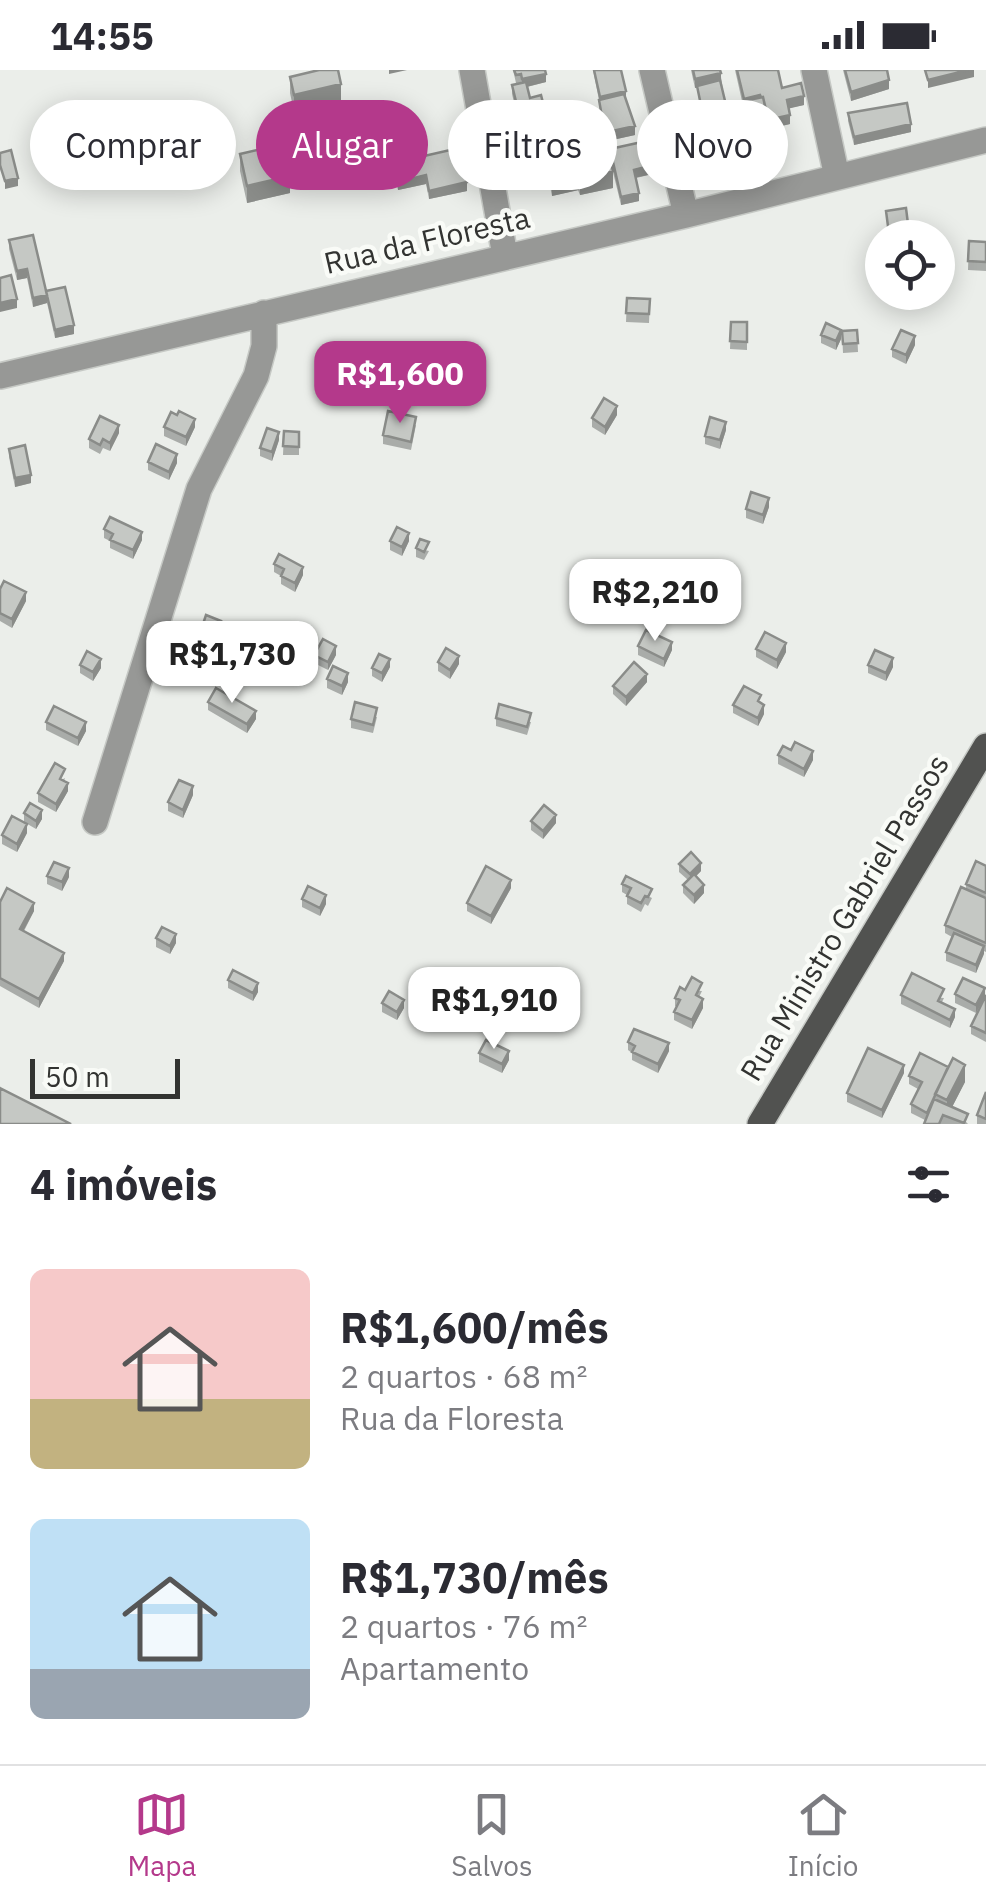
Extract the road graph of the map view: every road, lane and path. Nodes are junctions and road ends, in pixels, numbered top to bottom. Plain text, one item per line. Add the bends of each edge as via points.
1 (472, 70) edge
2 (652, 70) edge
3 (814, 70) edge
4 (986, 140) edge
5 (836, 177) junction
6 (686, 215) junction
7 (504, 256) junction
8 (264, 313) junction
9 (0, 376) edge
10 (986, 746) edge
11 (977, 778) edge
12 (95, 822) dead end
13 (760, 1124) edge

1 - 7 street
2 - 6 street
3 - 5 street
4 - 5 street, Rua da Floresta
5 - 6 street, Rua da Floresta
6 - 7 street, Rua da Floresta
7 - 8 street, Rua da Floresta
8 - 9 street, Rua da Floresta
8 - 12 street via 256,376 199,489
10 - 11 main road, Rua Ministro Gabriel Passos
11 - 13 main road, Rua Ministro Gabriel Passos

